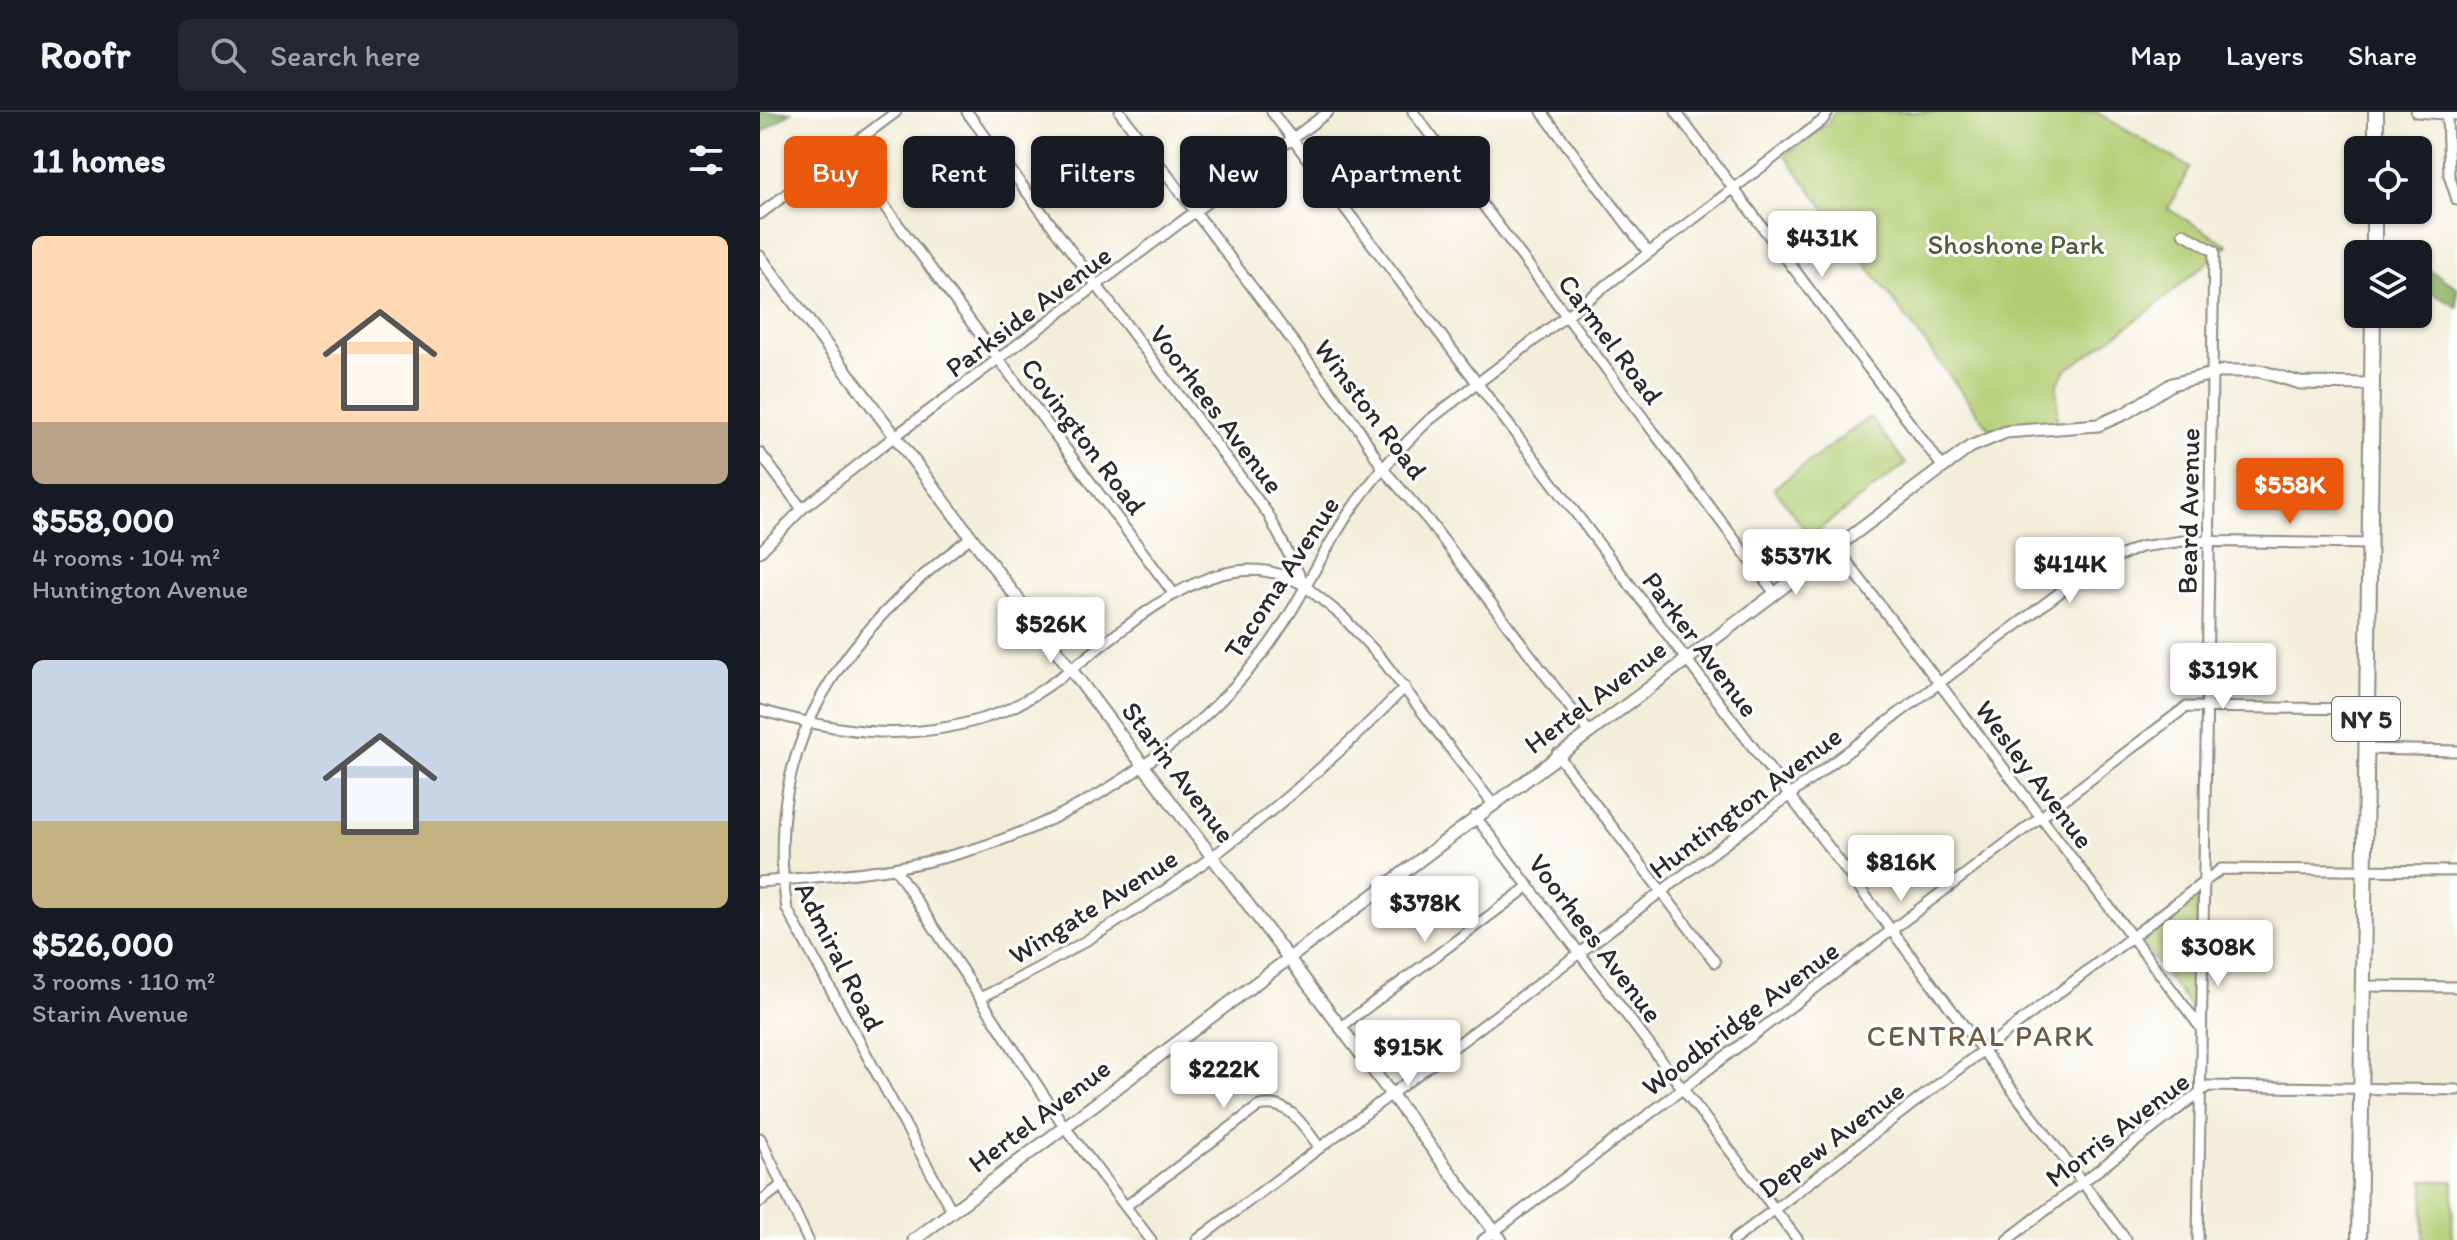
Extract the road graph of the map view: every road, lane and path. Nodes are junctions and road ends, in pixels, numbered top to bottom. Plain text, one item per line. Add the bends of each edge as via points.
1 (896, 112) edge
2 (967, 112) edge
3 (1120, 112) edge
4 (1272, 112) edge
5 (1328, 112) edge
6 (1413, 112) edge
7 (1542, 112) edge
8 (1676, 112) edge
9 (1828, 112) edge
10 (2376, 112) edge
11 (2416, 112) edge
12 (2452, 115) edge
13 (865, 136) edge
14 (2376, 136) edge
15 (1292, 139) junction
16 (1733, 188) junction
17 (784, 196) edge
18 (2457, 200) edge
19 (886, 208) edge
20 (1196, 212) junction
21 (760, 214) edge
22 (2183, 233) dead end
23 (1648, 252) junction
24 (760, 257) edge
25 (1097, 286) junction
26 (1566, 315) junction
27 (2373, 328) edge
28 (999, 360) junction
29 (2212, 373) junction
30 (1476, 382) junction
31 (2373, 384) junction
32 (895, 436) junction
33 (760, 453) edge
34 (1942, 466) junction
35 (1383, 469) junction
36 (802, 509) junction
37 (971, 537) junction
38 (2210, 541) junction
39 (2370, 544) junction
40 (1835, 546) junction
41 (760, 552) edge
42 (1305, 586) junction
43 (1774, 592) junction
44 (1174, 594) junction
45 (1684, 659) junction
46 (1072, 670) junction
47 (1938, 683) junction
48 (1405, 687) junction
49 (809, 695) dead end
50 (2207, 707) junction
51 (2367, 709) junction
52 (760, 710) edge
53 (800, 710) dead end
54 (794, 719) junction
55 (789, 730) dead end
56 (1588, 731) junction
57 (2365, 749) junction
58 (2457, 751) edge
59 (1557, 754) junction
60 (1144, 766) junction
61 (1790, 797) junction
62 (1492, 803) junction
63 (1475, 816) junction
64 (2040, 817) junction
65 (770, 844) dead end
66 (1212, 857) junction
67 (895, 868) junction
68 (2364, 870) junction
69 (2457, 871) edge
70 (777, 881) junction
71 (2203, 881) junction
72 (760, 882) edge
73 (1529, 886) junction
74 (1661, 892) junction
75 (1892, 931) junction
76 (2131, 937) junction
77 (1579, 952) junction
78 (1288, 957) junction
79 (1715, 962) dead end
80 (2361, 986) junction
81 (2457, 987) edge
82 (980, 998) junction
83 (1341, 1027) junction
84 (2201, 1028) junction
85 (1983, 1051) junction
86 (2361, 1088) junction
87 (1683, 1089) junction
88 (2457, 1090) edge
89 (2199, 1093) junction
90 (1391, 1094) junction
91 (1064, 1126) junction
92 (760, 1138) edge
93 (1320, 1148) junction
94 (2082, 1183) junction
95 (782, 1185) junction
96 (760, 1202) edge
97 (1126, 1206) junction
98 (1775, 1209) junction
99 (952, 1211) junction
100 (1498, 1236) edge
101 (808, 1240) edge
102 (914, 1240) edge
103 (1151, 1240) edge
104 (1197, 1240) edge
105 (1483, 1240) edge
106 (1734, 1240) edge
107 (1798, 1240) edge
108 (2007, 1240) edge
109 (2126, 1240) edge
110 (2198, 1240) edge
111 (2359, 1240) edge

1 - 13 street
2 - 25 street, Voorhees Avenue
3 - 20 street, Winston Road
4 - 15 street, Parker Avenue
5 - 15 street, Parkside Avenue
6 - 26 street, Carmel Road
7 - 23 street
8 - 16 street
9 - 16 street, Tacoma Avenue
10 - 14 main road
11 - 12 street
12 - 18 street via 2449,175
15 - 20 street, Parkside Avenue
15 - 30 street, Parker Avenue
16 - 23 street, Tacoma Avenue
16 - 34 street
17 - 21 street
19 - 28 street, Covington Road
20 - 25 street, Parkside Avenue
20 - 35 street, Winston Road via 1359,429
22 - 29 street, Beard Avenue via 2214,251
23 - 26 street, Tacoma Avenue
24 - 32 street, Starin Avenue
25 - 28 street, Parkside Avenue
25 - 42 street, Voorhees Avenue via 1268,514
26 - 30 street, Tacoma Avenue
26 - 43 street, Carmel Road
27 - 31 main road, NY 5
28 - 32 street, Parkside Avenue
28 - 44 street, Covington Road
29 - 31 street, Hertel Avenue via 2244,370 2300,383
29 - 34 street, Hertel Avenue via 2172,384 2098,425 2006,432
29 - 38 street, Beard Avenue
30 - 35 street, Tacoma Avenue via 1428,421
30 - 45 street, Parker Avenue
31 - 39 main road, NY 5
32 - 36 street, Parkside Avenue
32 - 37 street, Starin Avenue
33 - 36 street
34 - 40 street, Hertel Avenue
35 - 42 street, Tacoma Avenue via 1348,514
35 - 56 street, Winston Road via 1428,520
36 - 41 street, Parkside Avenue
37 - 46 street, Starin Avenue
37 - 49 street via 883,605
38 - 39 street, Huntington Avenue
38 - 47 street, Huntington Avenue via 2140,547 2097,566
38 - 50 street, Beard Avenue
39 - 51 main road, NY 5
40 - 43 street, Hertel Avenue
40 - 47 street, Wesley Avenue
42 - 44 street via 1285,574 1241,570 1203,578
42 - 48 street, Voorhees Avenue via 1358,633
42 - 60 street, Tacoma Avenue via 1263,653 1198,723
43 - 45 street, Hertel Avenue
44 - 46 street
45 - 56 street, Hertel Avenue
45 - 61 street, Parker Avenue
46 - 54 street via 1003,711 943,728 860,733
46 - 60 street, Starin Avenue
47 - 61 street, Huntington Avenue
47 - 64 street, Wesley Avenue
48 - 62 street, Voorhees Avenue
48 - 66 street, Wingate Avenue via 1310,779
50 - 51 street, Woodbridge Avenue
50 - 64 street, Woodbridge Avenue via 2186,707
50 - 71 street, Beard Avenue
51 - 57 main road, NY 5
52 - 54 street
53 - 54 street
54 - 55 street
56 - 59 street, Hertel Avenue
57 - 58 street
57 - 68 main road, NY 5
59 - 62 street, Hertel Avenue
59 - 74 street
60 - 66 street, Starin Avenue
60 - 67 street, Tacoma Avenue via 1046,821 951,855
61 - 74 street, Huntington Avenue
61 - 75 street, Parker Avenue
62 - 63 street, Hertel Avenue
63 - 73 street, Voorhees Avenue
63 - 78 street, Hertel Avenue
64 - 75 street, Woodbridge Avenue
64 - 76 street, Wesley Avenue
65 - 70 street, Admiral Road
66 - 78 street, Starin Avenue
66 - 82 street, Wingate Avenue via 1104,932
67 - 70 street, Tacoma Avenue
67 - 82 street
68 - 69 street, Depew Avenue
68 - 71 street, Depew Avenue via 2226,867
68 - 80 main road, NY 5
70 - 72 street, Tacoma Avenue
70 - 99 street, Admiral Road via 802,938
71 - 76 street, Depew Avenue
71 - 84 street, Beard Avenue
73 - 77 street, Voorhees Avenue
73 - 83 street
74 - 77 street, Huntington Avenue
74 - 79 street
75 - 85 street, Parker Avenue
75 - 87 street, Woodbridge Avenue
76 - 84 street, Wesley Avenue
76 - 85 street, Depew Avenue
77 - 87 street, Voorhees Avenue
77 - 90 street, Huntington Avenue
78 - 83 street, Starin Avenue
78 - 91 street, Hertel Avenue
80 - 81 street
80 - 86 main road, NY 5
82 - 91 street
83 - 90 street, Starin Avenue
84 - 89 street, Beard Avenue
85 - 94 street, Parker Avenue
85 - 98 street, Depew Avenue
86 - 88 street, Morris Avenue
86 - 89 street, Morris Avenue via 2208,1086
86 - 111 main road, NY 5
87 - 98 street, Voorhees Avenue
87 - 100 street, Woodbridge Avenue
89 - 94 street, Morris Avenue
89 - 110 street, Beard Avenue
90 - 93 street, Huntington Avenue
90 - 100 street, Starin Avenue
91 - 97 street
91 - 99 street, Hertel Avenue
92 - 95 street
93 - 97 street via 1289,1110 1276,1104 1259,1106
93 - 104 street, Huntington Avenue
94 - 108 street, Morris Avenue
94 - 109 street, Parker Avenue
95 - 96 street
95 - 101 street
97 - 103 street
98 - 106 street, Depew Avenue
98 - 107 street, Voorhees Avenue
99 - 102 street, Hertel Avenue
100 - 105 street, Woodbridge Avenue

